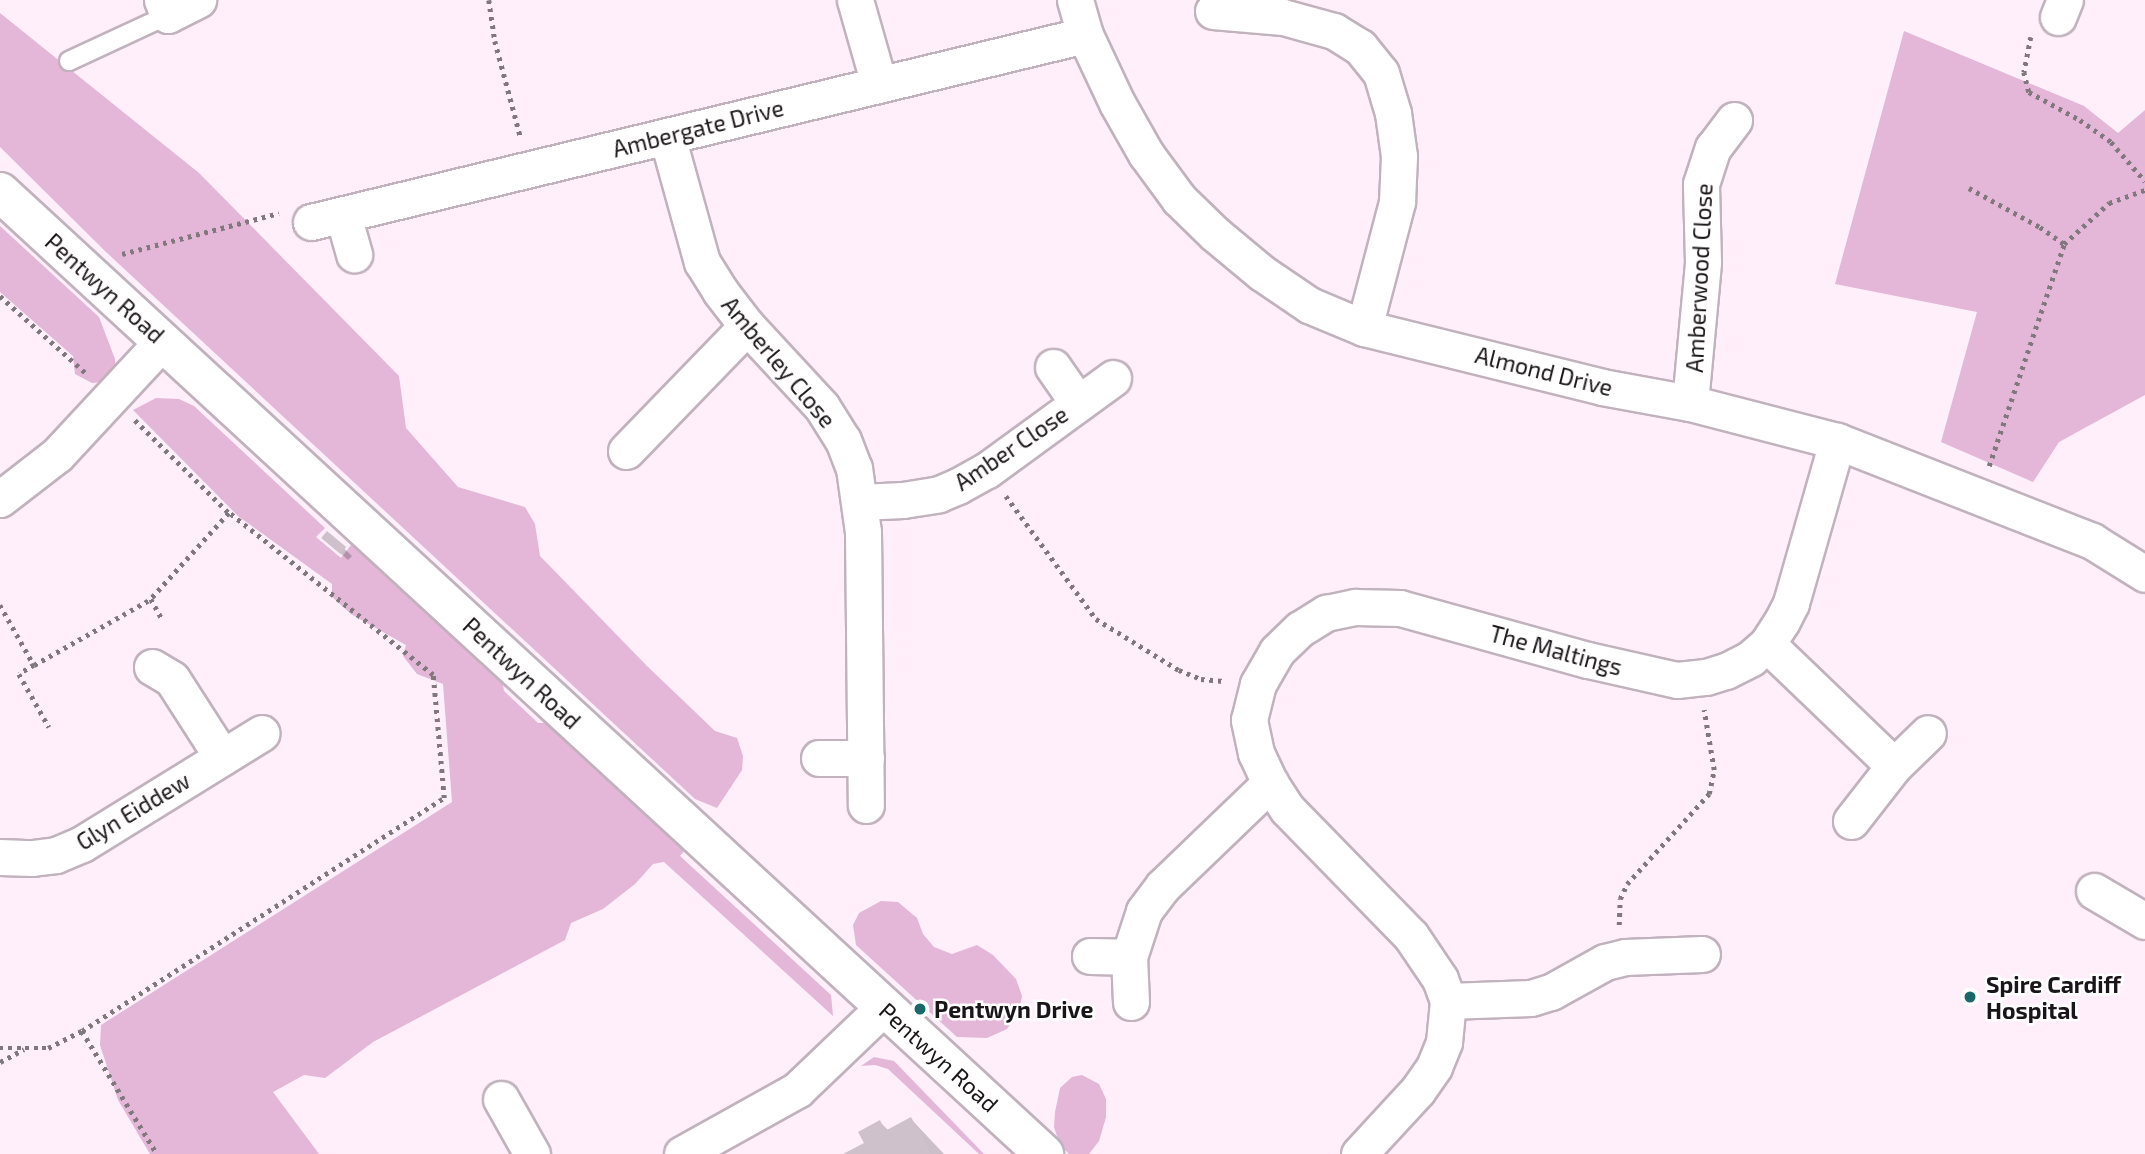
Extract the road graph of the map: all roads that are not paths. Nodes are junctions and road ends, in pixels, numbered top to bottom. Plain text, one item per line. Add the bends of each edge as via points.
1 (855, 0) edge
2 (1076, 0) edge
3 (176, 5) edge
4 (1213, 11) dead end
5 (1085, 35) junction
6 (69, 61) dead end
7 (879, 85) junction
8 (1734, 120) dead end
9 (667, 136) junction
10 (0, 192) edge
11 (354, 254) dead end
12 (747, 326) junction
13 (1364, 328) junction
14 (163, 341) junction
15 (1053, 367) dead end
16 (1113, 378) dead end
17 (1079, 403) junction
18 (1690, 403) junction
19 (1837, 441) junction
20 (626, 451) dead end
21 (0, 499) edge
22 (860, 502) junction
23 (2145, 575) edge
24 (1767, 644) junction
25 (152, 667) dead end
26 (262, 733) dead end
27 (1928, 733) dead end
28 (222, 757) junction
29 (819, 758) dead end
30 (866, 758) junction
31 (1894, 766) junction
32 (1270, 783) junction
33 (866, 805) dead end
34 (1851, 821) dead end
35 (0, 856) edge
36 (2094, 891) dead end
37 (2142, 912) edge
38 (1702, 954) dead end
39 (1090, 956) dead end
40 (1129, 957) junction
41 (1448, 1001) junction
42 (1131, 1002) dead end
43 (884, 1007) junction
44 (501, 1099) dead end
45 (532, 1154) edge
46 (681, 1154) edge
47 (1044, 1154) edge
48 (1359, 1154) edge

1 - 7 street
2 - 5 street, Almond Drive
3 - 6 lane
4 - 13 street via 1283,17 1334,31 1360,47 1381,73 1399,156 1397,202
5 - 7 street, Ambergate Drive
5 - 13 street, Almond Drive via 1117,103 1179,199 1262,273 1309,305
7 - 9 street, Ambergate Drive
8 - 18 street, Amberwood Close via 1713,148 1702,184 1703,261
9 - 11 street, Ambergate Drive via 327,218
9 - 12 street, Amberley Close via 702,262
10 - 14 street, Pentwyn Road
12 - 20 street
12 - 22 street, Amberley Close via 822,407 843,440
13 - 18 street, Almond Drive via 1602,387
14 - 21 street via 57,455
14 - 43 street, Pentwyn Road
15 - 17 street
16 - 17 street, Amber Close
17 - 22 street, Amber Close via 987,470 939,494
18 - 19 street, Almond Drive
19 - 23 street, Almond Drive via 2092,541
19 - 24 street, The Maltings via 1791,603
22 - 30 street, Amberley Close
24 - 31 street
24 - 32 street, The Maltings via 1726,671 1677,680 1400,608 1355,607 1326,613 1277,651 1258,684 1249,720 1256,753
25 - 28 street via 172,679
26 - 28 street, Glyn Eiddew
27 - 31 street
28 - 35 street, Glyn Eiddew via 82,844 56,855
29 - 30 street
30 - 33 street, Amberley Close
31 - 34 street
32 - 40 street via 1163,886 1144,911
32 - 41 street, The Maltings via 1287,809 1411,936 1440,979
36 - 37 street
38 - 41 street via 1605,962 1531,998
39 - 40 street
40 - 42 street
41 - 48 street via 1444,1042 1434,1067 1419,1090
43 - 46 street via 797,1090
43 - 47 street, Pentwyn Road
44 - 45 street

